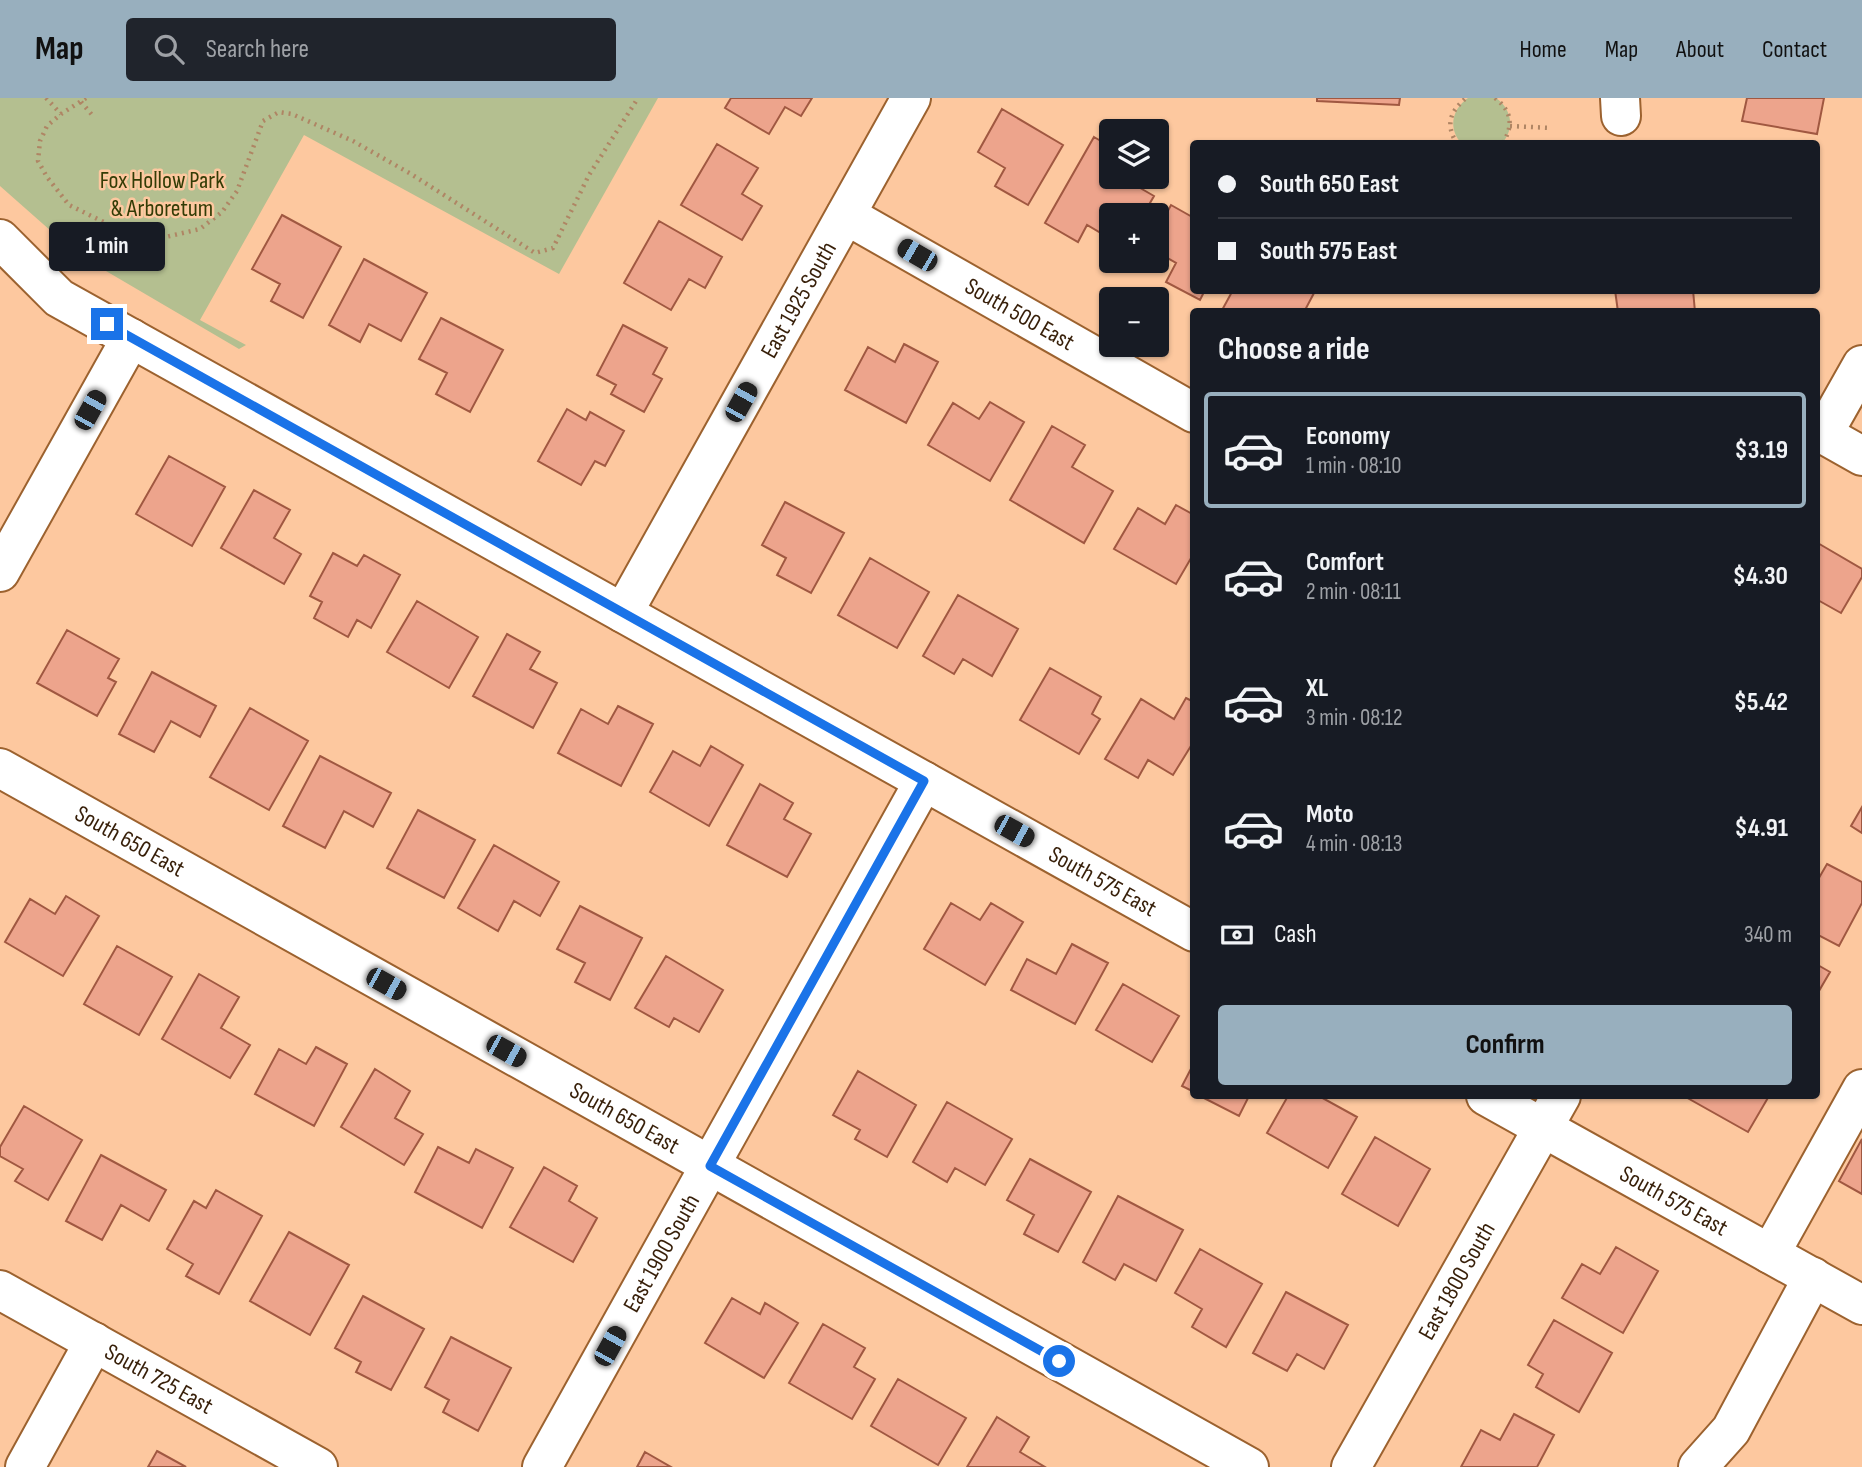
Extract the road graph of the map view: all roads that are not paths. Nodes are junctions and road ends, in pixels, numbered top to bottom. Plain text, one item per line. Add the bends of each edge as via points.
1 (911, 98) edge
2 (846, 215) junction
3 (0, 239) edge
4 (131, 338) junction
5 (1862, 365) edge
6 (1190, 411) edge
7 (1862, 456) edge
8 (0, 572) edge
9 (623, 613) junction
10 (0, 768) edge
11 (924, 781) junction
12 (1190, 930) edge
13 (1862, 1088) edge
14 (1499, 1099) edge
15 (1552, 1111) edge
16 (710, 1166) junction
17 (1770, 1254) junction
18 (1813, 1277) junction
19 (0, 1290) edge
20 (1862, 1305) edge
21 (94, 1342) junction
22 (26, 1467) edge
23 (317, 1467) edge
24 (542, 1467) edge
25 (1249, 1467) edge
26 (1351, 1467) edge
27 (1698, 1467) edge

1 - 2 street, East 1925 South
2 - 6 street, South 500 East
2 - 9 street, East 1925 South
3 - 4 street, South 575 East via 59,298
4 - 8 street
4 - 9 street, South 575 East
5 - 7 street via 1823,434
9 - 11 street, South 575 East
10 - 16 street, South 650 East
11 - 12 street, South 575 East
11 - 16 street, East 1900 South
13 - 17 street
14 - 15 street, South 575 East
15 - 17 street, South 575 East
15 - 26 street, East 1800 South
16 - 24 street, East 1900 South
16 - 25 street, South 650 East
17 - 18 street, South 575 East
18 - 20 street, South 575 East
18 - 27 street via 1731,1430
19 - 21 street, South 725 East
21 - 22 street
21 - 23 street, South 725 East

